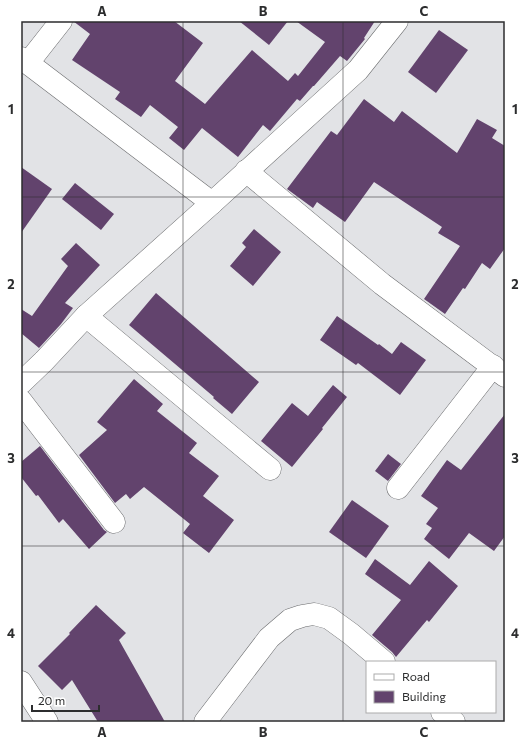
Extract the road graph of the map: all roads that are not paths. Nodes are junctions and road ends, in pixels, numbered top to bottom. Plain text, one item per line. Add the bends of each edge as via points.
1 (61, 21) edge
2 (397, 21) edge
3 (24, 60) edge
4 (246, 171) junction
5 (212, 203) junction
6 (86, 316) junction
7 (499, 371) edge
8 (21, 383) edge
9 (21, 401) edge
10 (270, 469) dead end
11 (398, 488) dead end
12 (114, 522) dead end
13 (383, 661) edge
14 (21, 682) edge
15 (443, 713) edge
16 (47, 722) edge
17 (205, 722) edge
18 (454, 722) edge

1 - 3 street
2 - 4 street via 358,70
3 - 5 street
4 - 5 street
4 - 7 street via 382,284
5 - 6 street
6 - 8 street
6 - 10 street
7 - 11 street
9 - 12 street
13 - 17 street via 329,618 314,614 290,620 269,638
14 - 16 street
15 - 18 street

